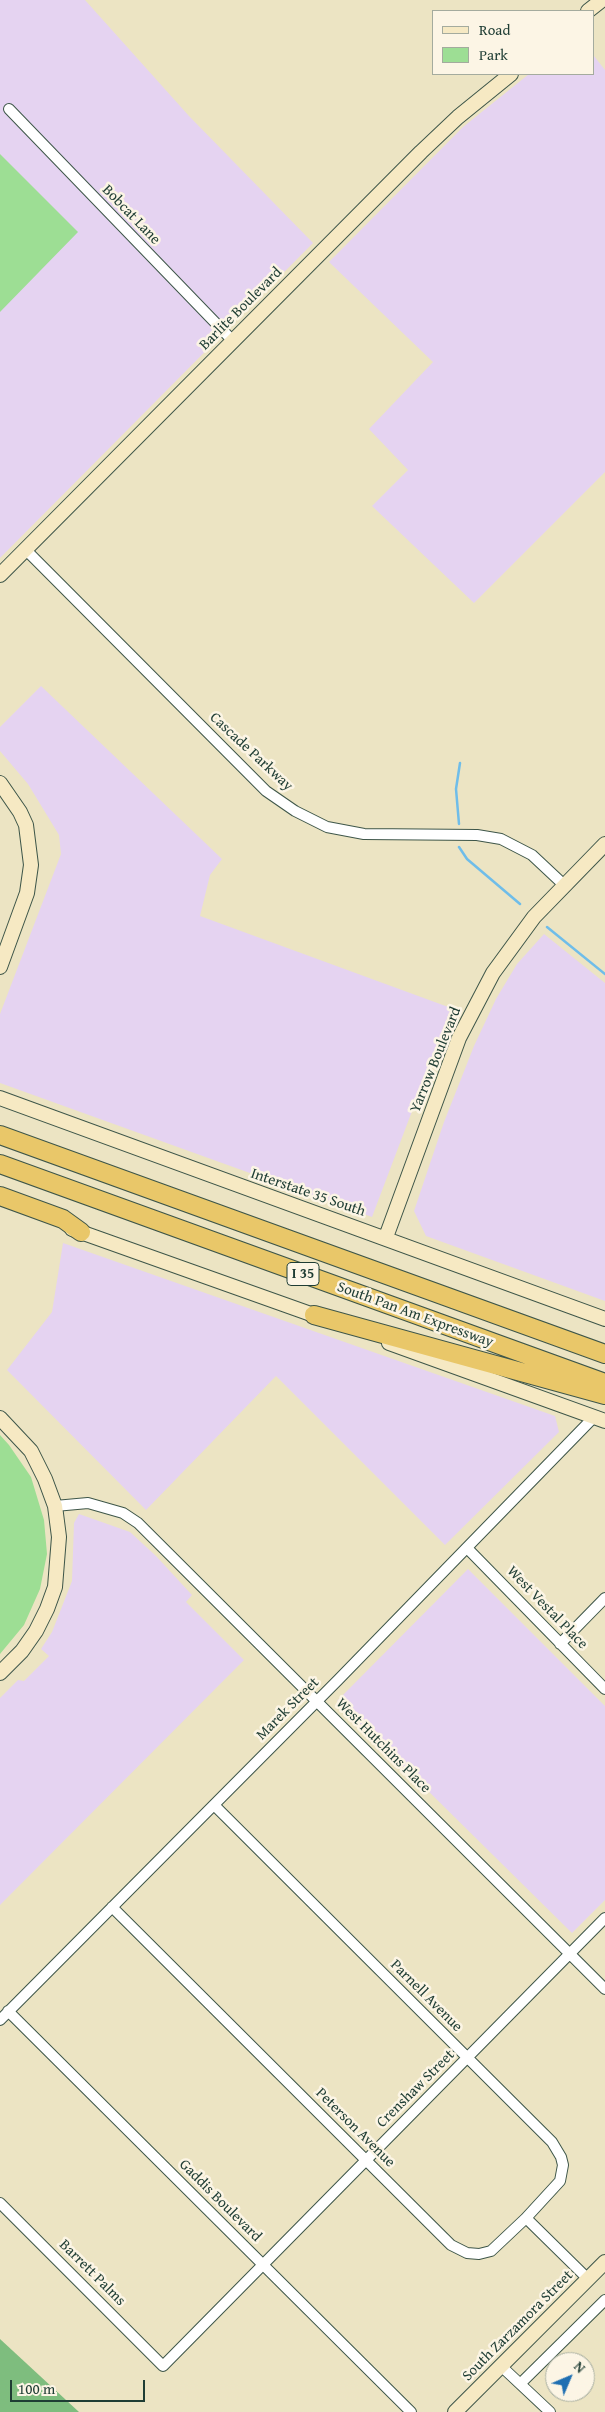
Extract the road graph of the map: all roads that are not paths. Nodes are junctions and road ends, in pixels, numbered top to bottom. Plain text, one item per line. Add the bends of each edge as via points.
1 (510, 75) edge
2 (9, 110) dead end
3 (232, 340) junction
4 (25, 549) junction
5 (0, 575) edge
6 (0, 783) edge
7 (605, 844) edge
8 (564, 885) junction
9 (0, 967) edge
10 (0, 1098) edge
11 (0, 1135) edge
12 (0, 1164) edge
13 (0, 1196) edge
14 (0, 1203) edge
15 (81, 1232) junction
16 (386, 1237) junction
17 (314, 1315) junction
18 (605, 1319) edge
19 (605, 1354) edge
20 (605, 1383) edge
21 (605, 1395) edge
22 (0, 1418) edge
23 (600, 1419) edge
24 (55, 1506) junction
25 (467, 1548) junction
26 (605, 1598) edge
27 (560, 1644) junction
28 (0, 1673) edge
29 (605, 1689) edge
30 (317, 1701) junction
31 (214, 1805) junction
32 (112, 1907) junction
33 (605, 1918) edge
34 (570, 1954) junction
35 (605, 1989) edge
36 (8, 2011) junction
37 (0, 2020) edge
38 (468, 2058) junction
39 (366, 2160) junction
40 (0, 2203) edge
41 (526, 2218) junction
42 (605, 2262) edge
43 (262, 2265) junction
44 (588, 2279) junction
45 (605, 2300) edge
46 (164, 2366) joint
47 (501, 2366) junction
48 (521, 2383) junction
49 (411, 2412) edge
50 (455, 2412) edge
51 (550, 2412) edge

1 - 3 street, Barlite Boulevard via 422,152
2 - 3 street, Bobcat Lane
3 - 4 street, Barlite Boulevard
4 - 5 street, Barlite Boulevard
4 - 8 street, Cascade Parkway via 266,791 294,812 327,827 364,834 477,835 501,839 532,854
6 - 9 street via 26,824 31,866 27,893
7 - 8 street, Yarrow Boulevard
8 - 16 street, Yarrow Boulevard via 515,940 471,1013
10 - 16 street, Interstate 35 South
11 - 19 highway, South Pan Am Expressway / I 35
12 - 20 highway, South Pan Am Expressway / I 35
13 - 15 highway via 63,1220
14 - 15 street
15 - 17 street
16 - 18 street, Interstate 35 South
17 - 21 highway
17 - 23 street
22 - 24 street via 31,1452 46,1478
23 - 25 street, Marek Street
24 - 28 street via 60,1536 55,1587 36,1632
24 - 30 street, West Hutchins Place via 88,1503 122,1513 138,1523
25 - 27 street, West Vestal Place
25 - 30 street, Marek Street
26 - 27 street
27 - 29 street, West Vestal Place
30 - 31 street, Marek Street
30 - 34 street, West Hutchins Place
31 - 32 street, Marek Street
31 - 38 street, Parnell Avenue
32 - 36 street, Marek Street
32 - 39 street, Peterson Avenue
33 - 34 street, Crenshaw Street
34 - 35 street, West Hutchins Place
34 - 38 street, Crenshaw Street
36 - 37 street, Marek Street
36 - 43 street, Gaddis Boulevard
38 - 39 street, Crenshaw Street
38 - 41 street, Parnell Avenue via 543,2132 561,2157 560,2181
39 - 41 street, Peterson Avenue via 459,2251 479,2254 491,2251
39 - 43 street, Crenshaw Street
40 - 46 street, Barrett Palms
41 - 44 street
42 - 44 street, South Zarzamora Street
43 - 46 street, Crenshaw Street
43 - 49 street, Gaddis Boulevard
44 - 47 street, South Zarzamora Street
45 - 48 street
47 - 48 street
47 - 50 street, South Zarzamora Street
48 - 51 street

